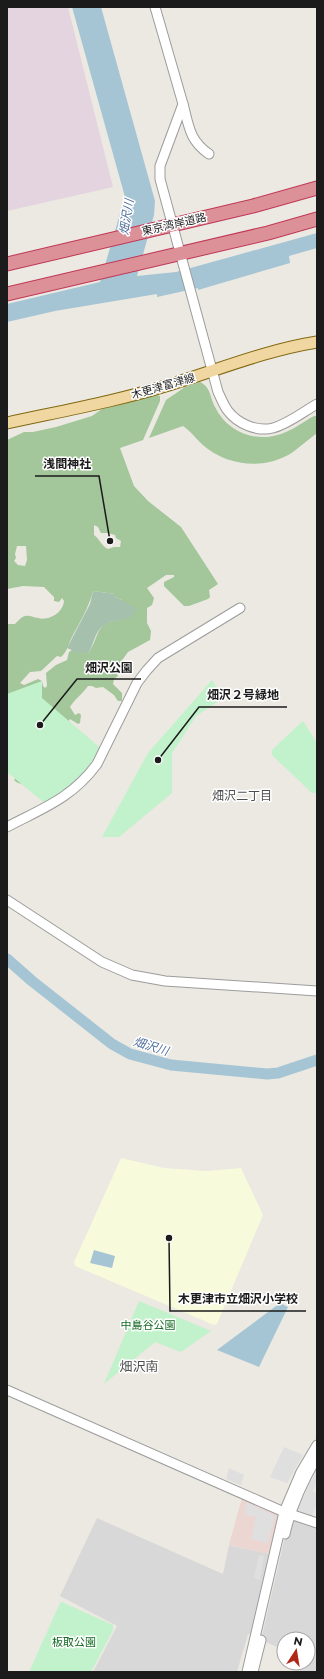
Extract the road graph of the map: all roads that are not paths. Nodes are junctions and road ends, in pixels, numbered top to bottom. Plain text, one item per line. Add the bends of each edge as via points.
1 (156, 7) edge
2 (183, 104) junction
3 (209, 154) dead end
4 (317, 188) edge
5 (317, 219) edge
6 (172, 224) junction
7 (180, 254) junction
8 (7, 264) edge
9 (7, 294) edge
10 (317, 342) edge
11 (212, 371) junction
12 (317, 404) edge
13 (7, 423) edge
14 (240, 608) dead end
15 (7, 827) edge
16 (7, 900) edge
17 (317, 992) edge
18 (7, 1390) edge
19 (317, 1445) edge
20 (317, 1457) edge
21 (287, 1513) junction
22 (317, 1523) edge
23 (247, 1672) edge
24 (253, 1672) edge

1 - 2 street
2 - 3 street via 194,140
2 - 6 street via 160,166
4 - 6 highway, 東京湾岸道路
5 - 7 highway
6 - 7 street
6 - 8 highway, 東京湾岸道路
7 - 9 highway
7 - 11 street
10 - 11 main road, 木更津富津線 via 276,350
11 - 12 street via 218,392 228,411 234,418 251,426 273,428
11 - 13 main road, 木更津富津線 via 152,390
14 - 15 street via 158,658 137,683 89,776 59,801
16 - 17 street via 102,962 132,975 164,981
18 - 21 street
19 - 21 street via 301,1472
20 - 21 street
21 - 22 street
21 - 23 street
21 - 24 street

